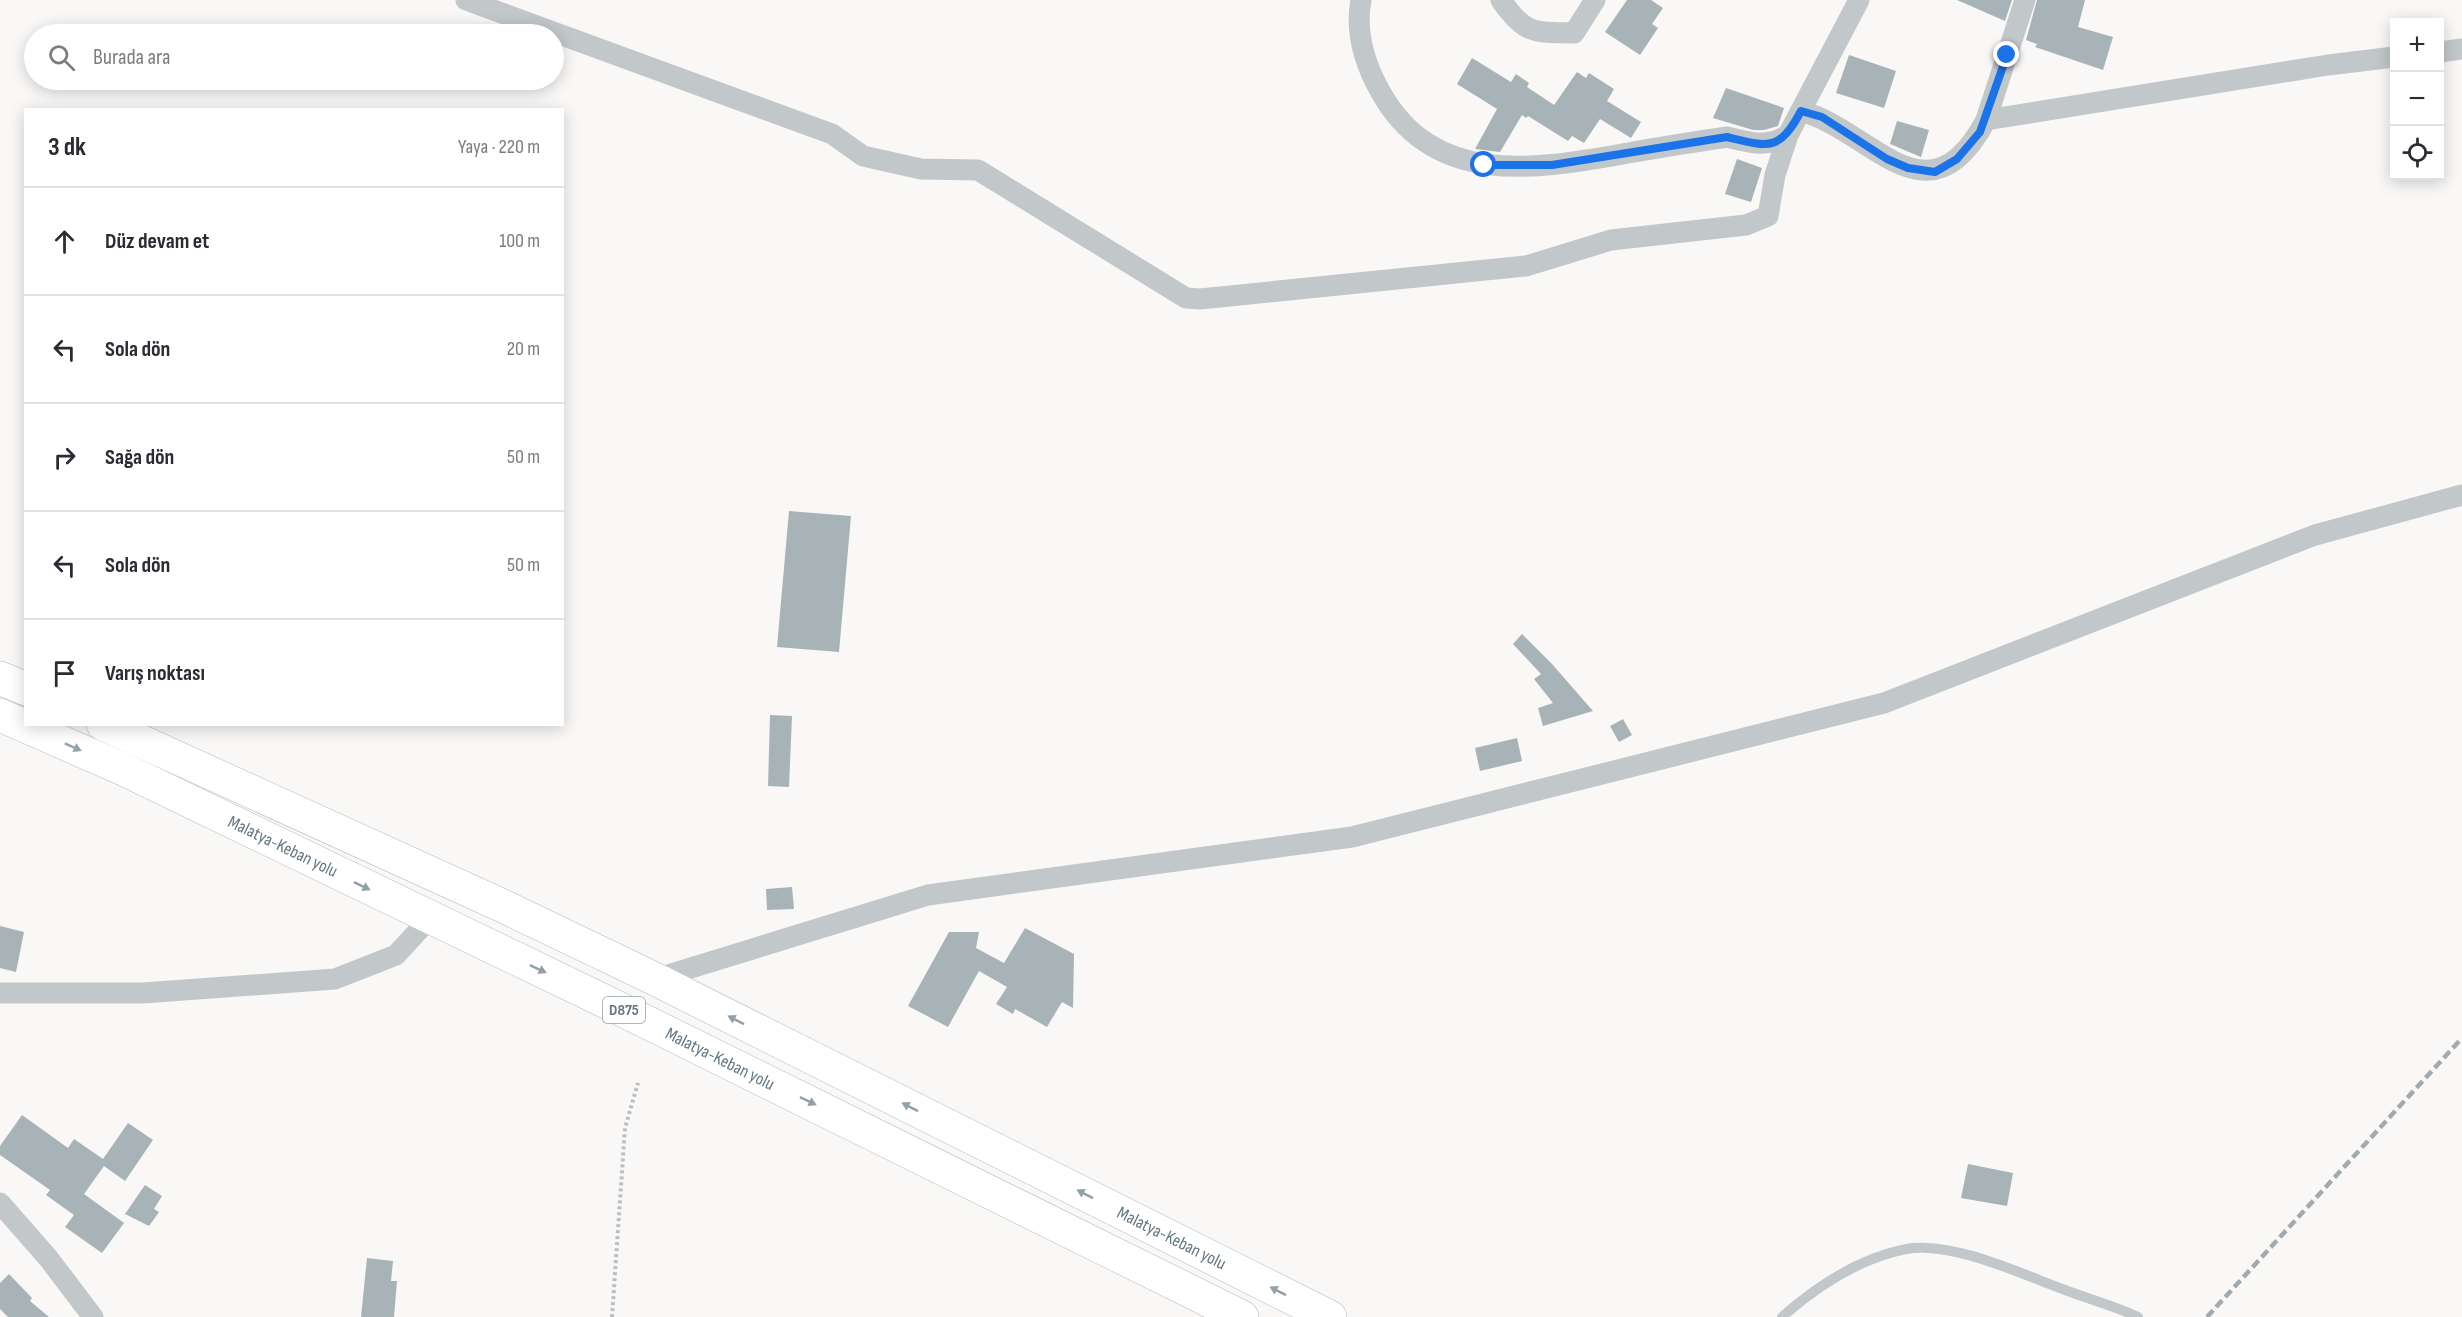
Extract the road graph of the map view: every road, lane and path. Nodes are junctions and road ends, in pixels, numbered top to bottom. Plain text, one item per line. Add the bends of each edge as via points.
1 (466, 0) edge
2 (1360, 0) edge
3 (1501, 0) edge
4 (1594, 0) edge
5 (1859, 0) edge
6 (2025, 0) edge
7 (532, 24) edge
8 (564, 36) edge
9 (2462, 49) edge
10 (2444, 51) edge
11 (2390, 57) edge
12 (1801, 111) junction
13 (1986, 120) junction
14 (1788, 135) junction
15 (2462, 495) edge
16 (0, 678) edge
17 (24, 688) edge
18 (0, 715) edge
19 (24, 726) edge
20 (25, 726) edge
21 (107, 726) edge
22 (430, 918) junction
23 (655, 979) junction
24 (0, 993) edge
25 (638, 1083) dead end
26 (0, 1203) edge
27 (93, 1317) edge
28 (612, 1317) edge
29 (1242, 1317) edge
30 (1330, 1317) edge
31 (1782, 1317) edge
32 (2139, 1317) edge

1 - 7 street
2 - 14 street via 1362,47 1390,109 1411,132 1460,160 1494,166 1552,165 1727,137 1774,144
3 - 4 street via 1515,21 1535,32 1574,33
5 - 12 street
6 - 13 street
8 - 14 street via 832,134 863,156 921,169 978,170 1186,298 1252,295 1526,266 1611,240 1746,225 1768,216 1775,175
9 - 10 street
11 - 13 street
12 - 13 street via 1822,117 1887,159 1908,168 1935,172 1957,159
12 - 14 street
15 - 23 street via 2315,535 1884,703 1352,837 928,895
16 - 17 highway
18 -> 19 highway, Malatya-Keban yolu / D875
20 -> 22 highway, Malatya-Keban yolu / D875 via 123,769
21 - 23 highway, Malatya-Keban yolu / D875
22 - 24 street via 396,955 334,980 143,993
22 -> 29 highway, Malatya-Keban yolu / D875
30 -> 23 highway, Malatya-Keban yolu / D875
25 - 28 path via 625,1128
26 - 27 street
31 - 32 lane via 1842,1274 1906,1249 1941,1250 1987,1262

